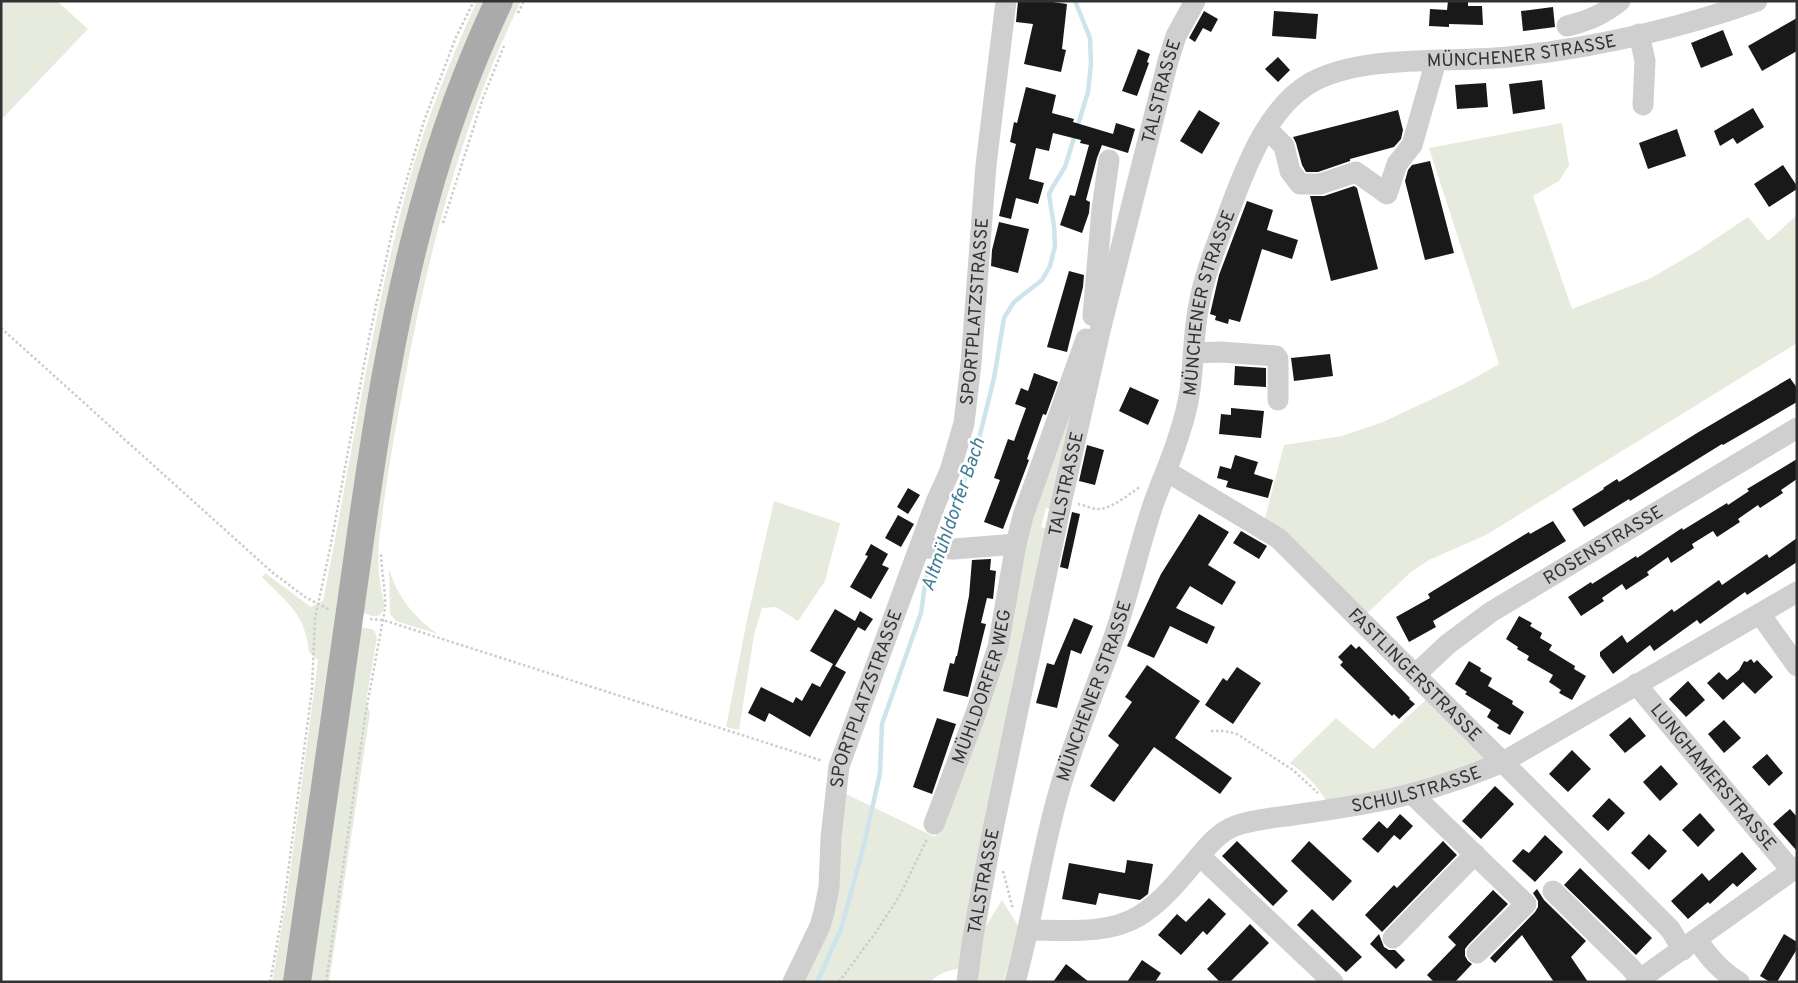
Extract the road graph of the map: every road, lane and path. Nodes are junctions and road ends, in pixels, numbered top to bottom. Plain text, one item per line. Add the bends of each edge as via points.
1 (524, 1) edge
2 (1006, 1) edge
3 (1195, 1) edge
4 (1620, 1) edge
5 (1757, 1) edge
6 (508, 9) edge
7 (1566, 26) dead end
8 (1639, 34) junction
9 (507, 38) dead end
10 (1436, 61) junction
11 (1643, 105) dead end
12 (1267, 129) junction
13 (1109, 160) dead end
14 (442, 225) dead end
15 (1, 328) edge
16 (1095, 331) junction
17 (1194, 353) junction
18 (1278, 400) dead end
19 (1797, 428) edge
20 (1166, 471) junction
21 (1125, 497) dead end
22 (1062, 499) junction
23 (1016, 544) junction
24 (381, 545) dead end
25 (923, 548) junction
26 (1797, 592) edge
27 (331, 611) dead end
28 (1760, 614) junction
29 (368, 619) dead end
30 (383, 620) junction
31 (1797, 666) edge
32 (1416, 674) junction
33 (1636, 684) junction
34 (1211, 731) dead end
35 (1503, 762) junction
36 (839, 766) junction
37 (1412, 794) junction
38 (1326, 810) junction
39 (934, 824) joint
40 (1475, 854) junction
41 (1200, 856) junction
42 (1794, 869) edge
43 (1003, 870) dead end
44 (1554, 891) dead end
45 (1028, 930) junction
46 (1393, 938) dead end
47 (1690, 945) junction
48 (1477, 953) dead end
49 (963, 980) edge
50 (1638, 980) edge
51 (297, 982) edge
52 (326, 982) edge
53 (792, 982) edge
54 (839, 982) edge
55 (1015, 982) edge
56 (1333, 982) edge
57 (1739, 982) edge

1 - 6 path
2 - 25 street, SPORTPLATZSTRASSE via 986,165 964,423
3 - 16 street, TALSTRASSE via 1176,36 1168,61
4 - 7 street via 1588,21
5 - 8 street, MÜNCHENER STRASSE via 1717,15
6 - 51 main road via 464,80 424,203 408,266 367,488
8 - 10 street, MÜNCHENER STRASSE via 1546,53
8 - 11 street via 1645,61
9 - 14 path via 483,98
10 - 12 street, MÜNCHENER STRASSE via 1358,67 1322,77 1287,102
10 - 12 street via 1412,145 1398,164 1387,194 1356,172 1320,184 1300,184 1290,171 1284,146
12 - 17 street, MÜNCHENER STRASSE via 1239,183 1210,261 1198,306
13 - 16 street via 1098,254
15 - 27 path via 273,573 305,597
16 - 22 street, TALSTRASSE
16 - 23 street, MÜHLDORFER WEG via 1085,344 1034,483
17 - 18 street via 1276,356
17 - 20 street, MÜNCHENER STRASSE via 1188,402
19 - 32 street, ROSENSTRASSE via 1490,612
20 - 32 street, FASTLINGERSTRASSE via 1278,538
20 - 45 street, MÜNCHENER STRASSE via 1123,609 1067,765 1045,843
21 - 22 path via 1097,509
22 - 49 street, TALSTRASSE
23 - 25 street
23 - 39 street, MÜHLDORFER WEG via 998,647
24 - 30 path via 386,594
25 - 36 street, SPORTPLATZSTRASSE
26 - 28 street, SCHULSTRASSE
28 - 31 street
28 - 33 street, SCHULSTRASSE
29 - 30 path
30 - 36 path
30 - 52 path via 366,710
32 - 35 street, FASTLINGERSTRASSE
33 - 35 street, SCHULSTRASSE
33 - 42 street, LUNGHAMERSTRASSE
34 - 38 path via 1237,734 1293,770 1319,794
35 - 37 street, SCHULSTRASSE
35 - 47 street, FASTLINGERSTRASSE via 1670,929
36 - 53 street, SPORTPLATZSTRASSE via 824,912
37 - 38 street, SCHULSTRASSE
37 - 40 street
38 - 41 street, SCHULSTRASSE via 1236,826 1222,834
39 - 54 path via 900,896
40 - 46 street
40 - 48 street via 1526,904
41 - 45 street, SCHULSTRASSE via 1167,894 1138,917 1099,929
41 - 56 street
42 - 47 street
43 - 45 path via 1013,911 1020,924
44 - 50 street via 1630,967
45 - 55 street, MÜNCHENER STRASSE
47 - 50 street
47 - 57 street, FASTLINGERSTRASSE

